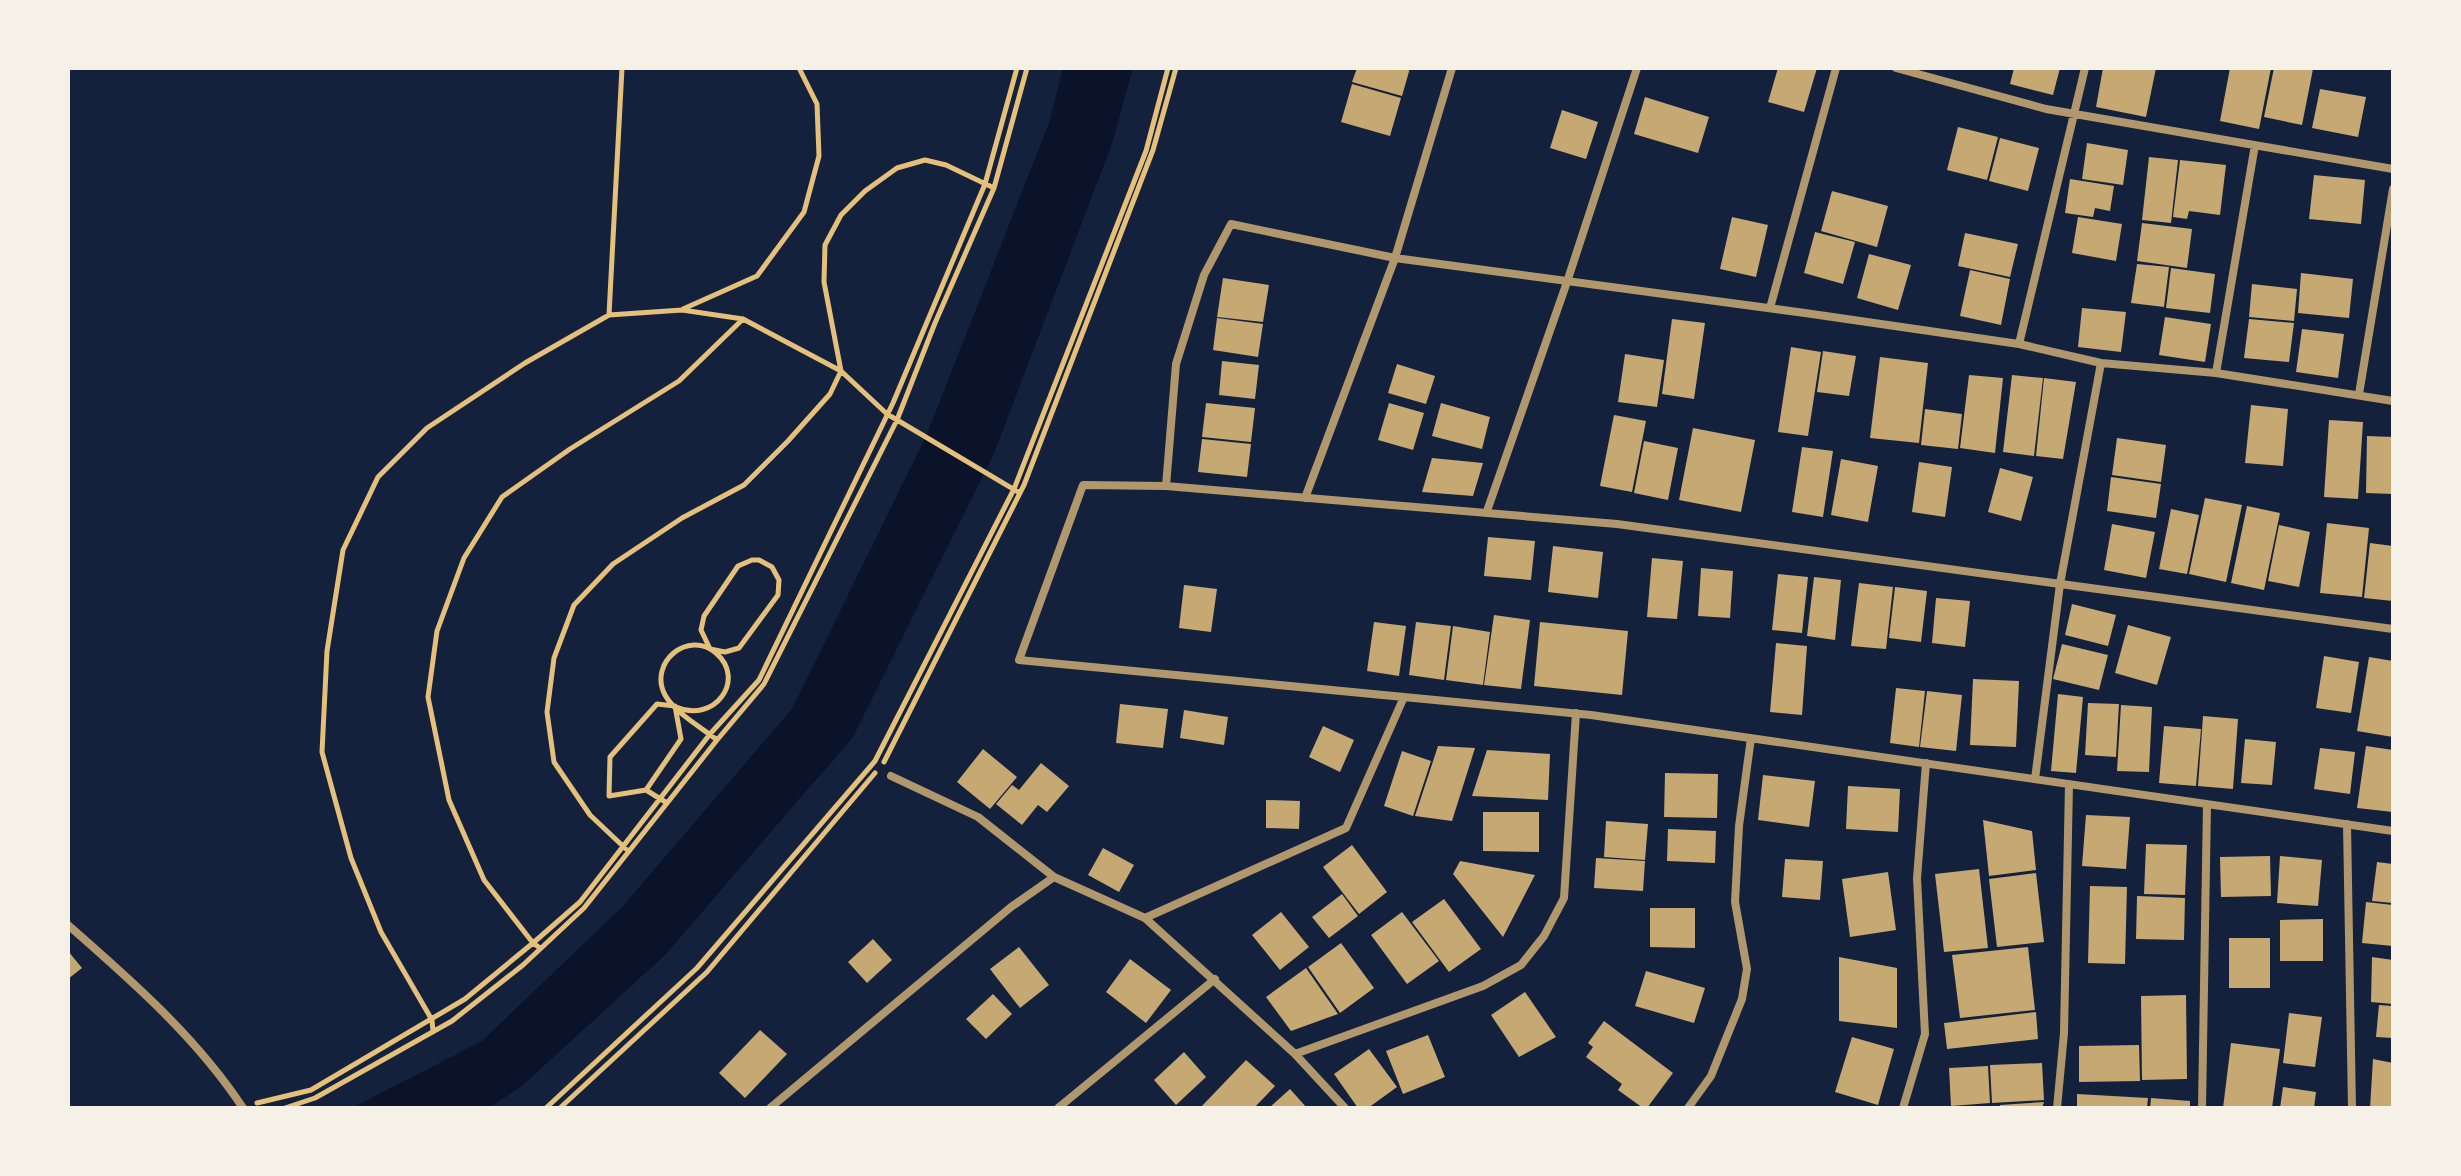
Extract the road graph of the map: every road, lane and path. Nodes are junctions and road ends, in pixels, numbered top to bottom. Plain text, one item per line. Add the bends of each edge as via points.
1 (622, 68) edge
2 (799, 68) edge
3 (1017, 68) edge
4 (1027, 68) edge
5 (1168, 68) edge
6 (1176, 68) edge
7 (1452, 68) edge
8 (1637, 68) edge
9 (1836, 68) edge
10 (1896, 68) edge
11 (2085, 68) edge
12 (2075, 114) junction
13 (2255, 145) junction
14 (2393, 169) edge
15 (985, 184) junction
16 (994, 188) junction
17 (2393, 189) edge
18 (1395, 258) junction
19 (1567, 282) junction
20 (1770, 308) junction
21 (682, 310) junction
22 (609, 315) junction
23 (743, 319) junction
24 (2019, 344) junction
25 (2101, 363) junction
26 (841, 371) junction
27 (2216, 373) junction
28 (2359, 394) junction
29 (2393, 401) edge
30 (887, 414) junction
31 (897, 420) junction
32 (1166, 486) junction
33 (1017, 491) junction
34 (1305, 498) junction
35 (1487, 511) junction
36 (2060, 584) junction
37 (2393, 629) edge
38 (710, 649) junction
39 (1404, 697) junction
40 (675, 706) junction
41 (1576, 713) junction
42 (710, 734) junction
43 (1751, 738) junction
44 (717, 740) junction
45 (1926, 763) junction
46 (891, 776) dead end
47 (2035, 779) junction
48 (2069, 784) junction
49 (646, 790) junction
50 (662, 798) junction
51 (667, 803) junction
52 (2207, 804) junction
53 (2347, 824) junction
54 (2393, 831) edge
55 (623, 849) junction
56 (631, 850) junction
57 (1054, 877) junction
58 (1145, 918) junction
59 (68, 925) edge
60 (533, 943) junction
61 (540, 948) junction
62 (1215, 979) junction
63 (432, 1020) junction
64 (433, 1031) junction
65 (1295, 1054) junction
66 (242, 1107) edge
67 (285, 1108) edge
68 (546, 1108) edge
69 (560, 1108) edge
70 (770, 1108) edge
71 (1058, 1108) edge
72 (1345, 1108) edge
73 (1688, 1108) edge
74 (1903, 1108) edge
75 (2057, 1108) edge
76 (2202, 1108) edge
77 (2352, 1108) edge

1 - 22 path
2 - 21 path via 817,104 819,156 804,212 757,276
3 - 15 path
4 - 16 path
5 - 33 path via 1146,151
6 - 33 path via 1153,150
7 - 18 street
8 - 19 street
9 - 20 street
10 - 12 street
11 - 12 street
12 - 13 street
12 - 24 street
13 - 14 street
13 - 27 street
15 - 16 path
15 - 26 path via 925,160 897,168 841,215 825,245 824,282
15 - 30 path
16 - 31 path
17 - 28 street
18 - 19 street
18 - 32 street via 1231,224 1204,275 1176,364
18 - 34 street
19 - 20 street
19 - 35 street
20 - 24 street
21 - 22 path
21 - 23 path
22 - 63 path via 427,428 378,477 343,550 327,651 322,752 351,858 381,932
23 - 26 path
23 - 60 path via 679,381 502,497 464,558 437,631 428,697 449,800 484,880
24 - 25 street
25 - 27 street
25 - 36 street
26 - 30 path
26 - 55 path via 830,394 744,485 613,564 574,605 554,658 547,712 554,762 590,815
27 - 28 street
28 - 29 street
30 - 31 path
30 - 42 path via 759,680
31 - 33 path
31 - 44 path via 764,684
32 - 34 street
32 - 39 street via 1083,485 1019,660
33 - 68 path via 875,761 697,968
33 - 69 path via 883,764 707,972
34 - 35 street
35 - 36 street
36 - 37 street
36 - 47 street
38 - 38 path via 739,648 778,595 779,580 766,562 738,566 704,616 701,630
38 - 40 path via 688,645 663,665 662,688
38 - 40 path via 727,672 723,696 700,711
39 - 41 street
39 - 58 street via 1346,828
40 - 42 path
40 - 49 path via 681,739
40 - 49 path via 657,704 610,757 609,796
41 - 43 street
41 - 65 street via 1564,898 1521,965 1483,986
42 - 44 path
42 - 50 path
43 - 45 street
43 - 73 street via 1735,902 1747,969 1742,999 1711,1076
44 - 51 path
45 - 47 street
45 - 74 street via 1917,878 1925,1034
46 - 57 street via 978,817
47 - 48 street
48 - 52 street
48 - 75 street via 2064,1033
49 - 50 path
50 - 51 path
50 - 55 path
51 - 56 path
52 - 53 street
52 - 76 street
53 - 54 street
53 - 77 street
55 - 56 path
55 - 60 path via 580,902
56 - 61 path via 584,908
57 - 58 street
57 - 70 street
58 - 62 street
59 - 66 street via 196,1046
60 - 61 path
60 - 63 path
61 - 64 path via 472,1006
62 - 65 street
62 - 71 street
63 - 64 path
63 - 66 path via 311,1090
64 - 67 path via 315,1098
65 - 72 street

